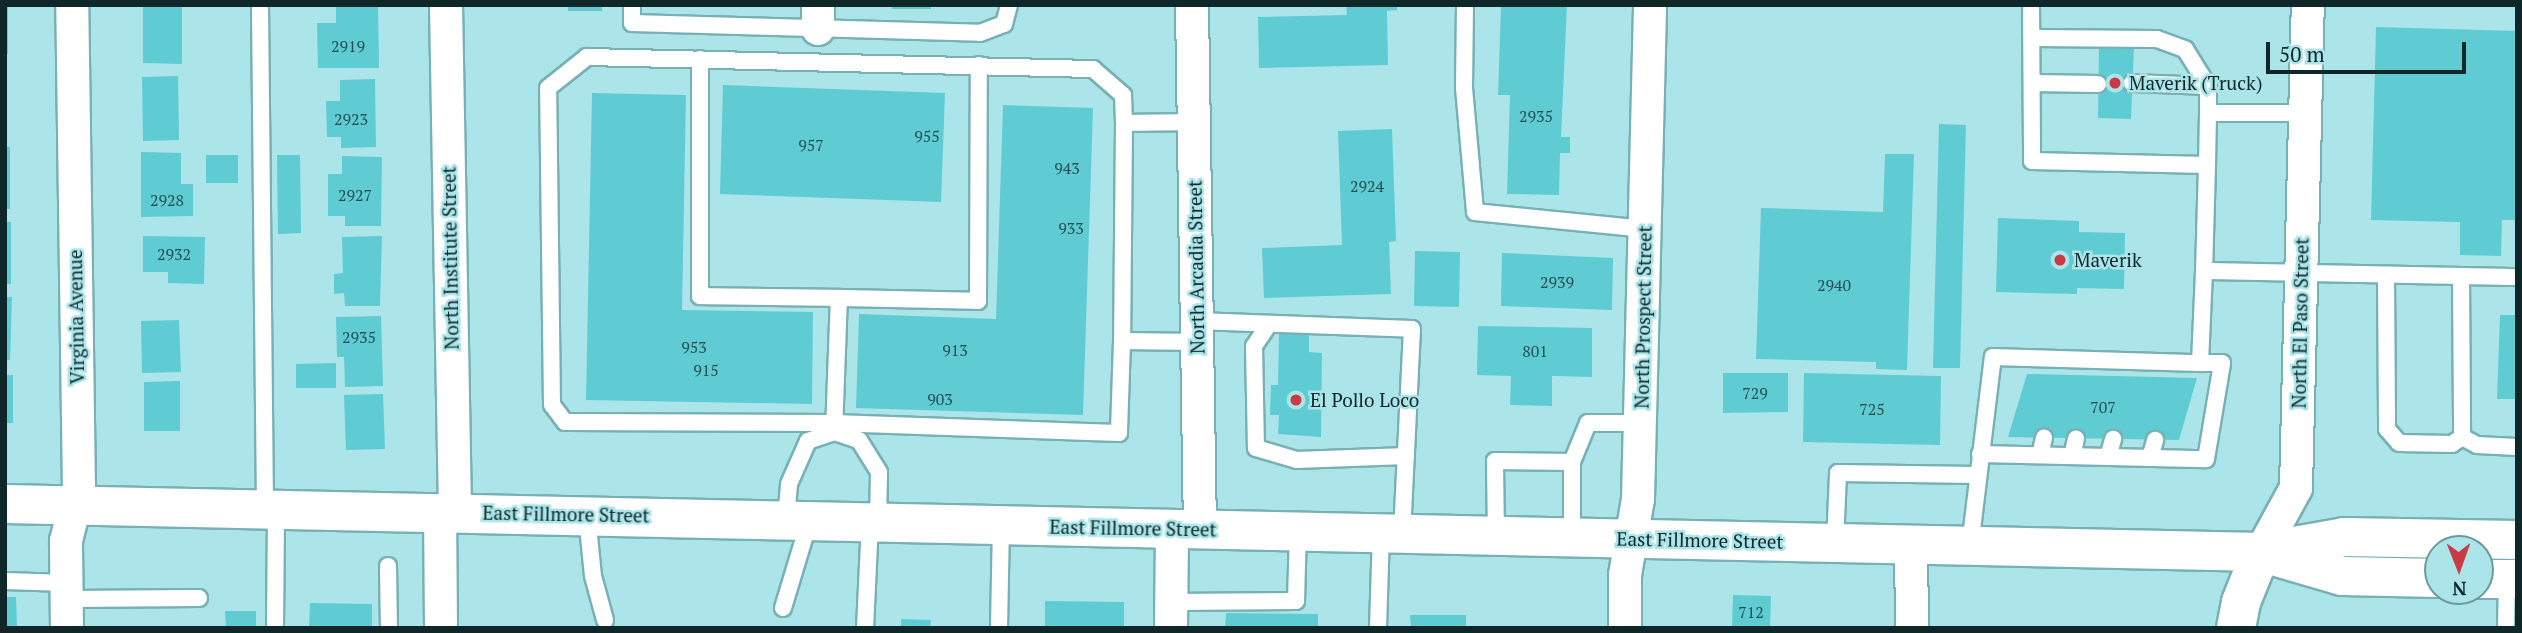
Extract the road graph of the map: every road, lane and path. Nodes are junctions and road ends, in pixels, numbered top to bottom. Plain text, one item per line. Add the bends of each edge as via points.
1 (72, 5) edge
2 (260, 5) edge
3 (446, 5) edge
4 (632, 5) edge
5 (1009, 5) edge
6 (1192, 5) edge
7 (1465, 5) edge
8 (1650, 5) edge
9 (2031, 5) edge
10 (2308, 5) edge
11 (818, 17) edge
12 (2032, 38) junction
13 (700, 60) junction
14 (979, 65) junction
15 (2032, 83) junction
16 (2132, 83) dead end
17 (2098, 84) dead end
18 (2208, 86) junction
19 (2208, 113) junction
20 (2305, 113) junction
21 (1194, 122) junction
22 (1124, 123) junction
23 (2207, 165) junction
24 (1645, 229) junction
25 (2204, 271) junction
26 (2301, 275) junction
27 (2386, 276) junction
28 (2461, 276) junction
29 (2517, 276) edge
30 (839, 298) junction
31 (1269, 324) junction
32 (1197, 331) junction
33 (1122, 341) junction
34 (2200, 363) junction
35 (1640, 423) junction
36 (834, 428) junction
37 (2044, 437) dead end
38 (2462, 437) junction
39 (2076, 438) dead end
40 (2113, 439) dead end
41 (2155, 440) dead end
42 (2517, 447) edge
43 (1980, 454) junction
44 (2040, 455) junction
45 (1406, 456) junction
46 (2072, 456) junction
47 (2108, 457) junction
48 (2150, 458) junction
49 (1572, 462) junction
50 (1978, 475) junction
51 (5, 504) edge
52 (75, 506) junction
53 (271, 508) junction
54 (447, 511) junction
55 (587, 514) junction
56 (798, 519) junction
57 (874, 522) junction
58 (1001, 525) junction
59 (1186, 529) junction
60 (1298, 531) junction
61 (1392, 533) junction
62 (1496, 535) junction
63 (1572, 537) junction
64 (1630, 538) junction
65 (2517, 540) edge
66 (1835, 543) junction
67 (1911, 545) junction
68 (1970, 546) junction
69 (2261, 552) junction
70 (388, 566) dead end
71 (2424, 578) edge
72 (5, 581) edge
73 (199, 598) dead end
74 (67, 603) edge
75 (783, 608) dead end
76 (1171, 615) edge
77 (605, 620) dead end
78 (275, 628) edge
79 (389, 628) edge
80 (441, 628) edge
81 (865, 628) edge
82 (999, 628) edge
83 (1378, 628) edge
84 (1625, 628) edge
85 (1912, 628) edge
86 (2236, 628) edge

1 - 52 street, Virginia Avenue via 79,489
2 - 53 lane
3 - 54 street, North Institute Street
4 - 11 lane via 632,23
5 - 11 lane via 1004,24 980,33
6 - 21 street, North Arcadia Street
7 - 24 lane via 1464,88 1475,212
8 - 24 street, North Prospect Street
9 - 12 lane
10 - 20 street, North El Paso Street
12 - 15 lane
12 - 18 lane via 2157,39 2185,49
13 - 14 lane
13 - 30 lane via 700,296
13 - 36 lane via 587,57 548,88 552,405 565,422
14 - 22 lane via 1093,69 1124,95
14 - 30 lane via 978,301
15 - 17 lane
15 - 23 lane via 2032,161
16 - 18 lane
18 - 19 lane
19 - 20 lane
19 - 23 lane
20 - 26 street, North El Paso Street
21 - 22 lane
21 - 32 street, North Arcadia Street
22 - 33 lane
23 - 25 lane
24 - 35 street, North Prospect Street
25 - 26 lane
25 - 34 lane
26 - 27 lane
26 - 69 street, North El Paso Street via 2296,488
27 - 28 lane
27 - 38 lane via 2387,429 2399,443 2452,444
28 - 29 lane
28 - 38 lane
30 - 36 lane
31 - 32 lane
31 - 45 lane via 1412,329
31 - 45 lane via 1254,346 1256,448 1297,460
32 - 33 lane
32 - 59 street, North Arcadia Street
33 - 36 lane via 1119,433
34 - 43 lane via 2174,370 2095,368 1993,357
34 - 48 lane via 2222,363 2206,459
35 - 49 lane via 1587,423
35 - 64 street, North Prospect Street via 1638,499
36 - 56 lane via 808,441 789,484
36 - 57 lane via 859,440 878,472
37 - 44 lane
38 - 42 lane via 2477,445
39 - 46 lane
40 - 47 lane
41 - 48 lane
43 - 44 lane
43 - 50 lane
44 - 46 lane
45 - 61 lane
46 - 47 lane
47 - 48 lane
49 - 62 lane via 1495,461
49 - 63 lane
50 - 66 lane via 1838,472
50 - 68 lane
51 - 52 main road, East Fillmore Street
52 - 53 main road, East Fillmore Street
52 - 74 street, Virginia Avenue via 66,541
53 - 54 main road, East Fillmore Street
53 - 78 lane
54 - 55 main road, East Fillmore Street
54 - 80 street, North Institute Street
55 - 56 main road, East Fillmore Street
55 - 77 lane via 593,576
56 - 57 main road, East Fillmore Street
56 - 75 lane
57 - 58 main road, East Fillmore Street
57 - 81 lane
58 - 59 main road, East Fillmore Street
58 - 82 lane
59 - 60 main road, East Fillmore Street
59 - 76 street, North Arcadia Street
60 - 61 main road, East Fillmore Street
60 - 76 lane via 1296,601
61 - 62 main road, East Fillmore Street
61 - 83 lane
62 - 63 main road, East Fillmore Street
63 - 64 main road, East Fillmore Street
64 - 66 main road, East Fillmore Street
64 - 84 street, North Prospect Street
65 - 69 main road, East Fillmore Street via 2344,537
66 - 67 main road, East Fillmore Street
67 - 68 main road, East Fillmore Street
67 - 85 street
68 - 69 main road, East Fillmore Street
69 - 71 main road, East Fillmore Street via 2342,576
69 - 86 main road, North El Paso Street
70 - 79 lane
72 - 74 lane
73 - 74 lane

